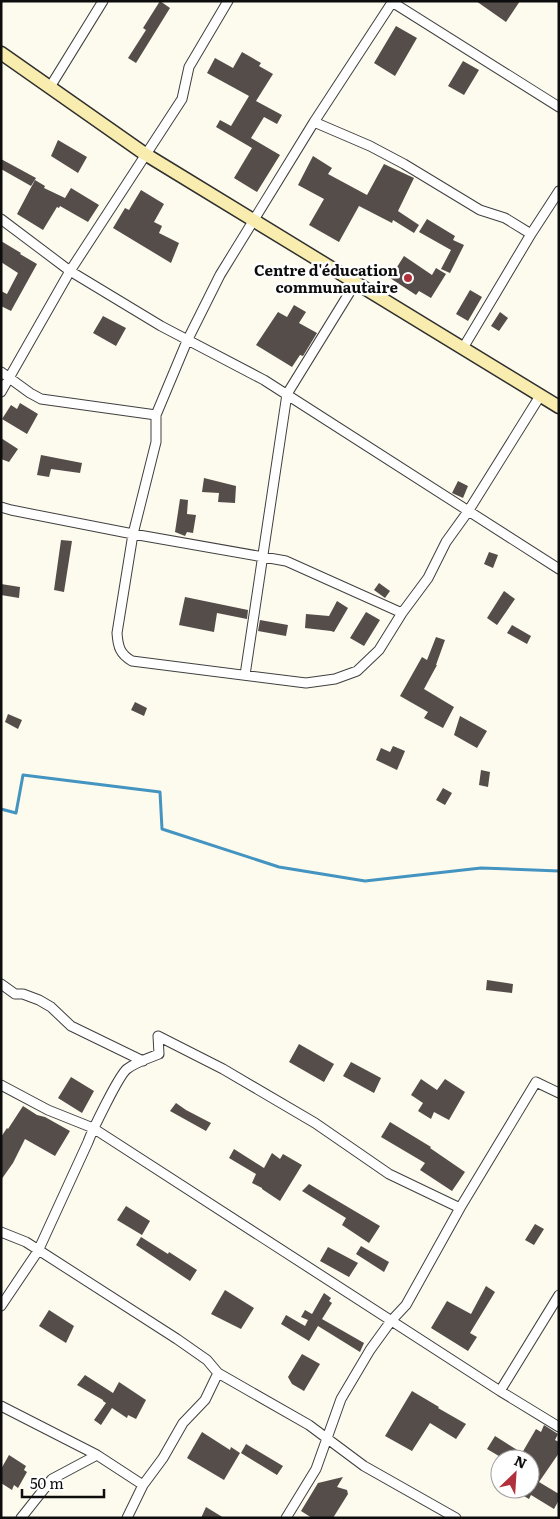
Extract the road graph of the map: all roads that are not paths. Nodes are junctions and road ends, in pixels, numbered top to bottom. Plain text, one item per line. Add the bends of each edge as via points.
1 (103, 1) edge
2 (228, 1) edge
3 (392, 2) edge
4 (1, 53) edge
5 (50, 87) junction
6 (559, 107) edge
7 (314, 122) junction
8 (145, 154) junction
9 (559, 190) edge
10 (1, 219) edge
11 (254, 220) junction
12 (530, 234) junction
13 (70, 271) junction
14 (356, 282) junction
15 (188, 341) junction
16 (463, 348) junction
17 (1, 372) edge
18 (10, 377) junction
19 (1, 392) edge
20 (287, 394) junction
21 (540, 396) junction
22 (559, 407) edge
23 (156, 415) junction
24 (1, 507) edge
25 (469, 510) junction
26 (133, 534) junction
27 (263, 556) junction
28 (559, 569) edge
29 (402, 613) junction
30 (245, 675) junction
31 (1, 984) edge
32 (143, 1061) junction
33 (1, 1085) edge
34 (559, 1094) edge
35 (93, 1128) junction
36 (460, 1208) junction
37 (1, 1232) edge
38 (38, 1251) junction
39 (559, 1295) edge
40 (1, 1306) edge
41 (391, 1321) junction
42 (218, 1373) junction
43 (500, 1391) junction
44 (1, 1406) edge
45 (559, 1427) edge
46 (328, 1439) junction
47 (97, 1455) junction
48 (143, 1485) junction
49 (21, 1518) edge
50 (126, 1518) edge
51 (286, 1518) edge
52 (456, 1518) edge

1 - 5 street
2 - 8 street via 189,67 182,98
3 - 6 street
3 - 7 street
4 - 5 street
5 - 8 street
7 - 11 street
7 - 12 street via 370,146 480,210 505,218
8 - 11 street
8 - 13 street
9 - 12 street
10 - 13 street
11 - 14 street
11 - 15 street via 220,275
12 - 16 street
13 - 15 street
13 - 18 street
14 - 16 street
14 - 20 street
15 - 20 street
15 - 23 street
16 - 21 street
17 - 18 street
18 - 19 street
18 - 23 street via 42,399
20 - 25 street
20 - 27 street
21 - 22 street
21 - 25 street
23 - 26 street via 156,442
24 - 26 street
25 - 28 street
25 - 29 street via 446,542 428,578
26 - 27 street
26 - 30 street via 118,634 118,649 124,657 132,661
27 - 29 street via 299,566
27 - 30 street
29 - 30 street via 379,650 357,671 335,679 306,683
31 - 32 street via 16,994 39,1000 71,1026
32 - 35 street via 125,1070
32 - 36 street via 159,1054 158,1036 223,1069 315,1123 389,1174
33 - 35 street via 48,1110
34 - 36 street via 536,1082
35 - 38 street
35 - 41 street
36 - 41 street via 406,1305
37 - 38 street via 26,1242
38 - 40 street
38 - 42 street via 177,1339 207,1360
39 - 43 street
41 - 43 street
41 - 46 street via 341,1399
42 - 46 street
42 - 48 street via 205,1400 183,1423
43 - 45 street
44 - 47 street
46 - 51 street via 316,1469
46 - 52 street via 364,1466
47 - 48 street
47 - 49 street via 52,1479
48 - 50 street

